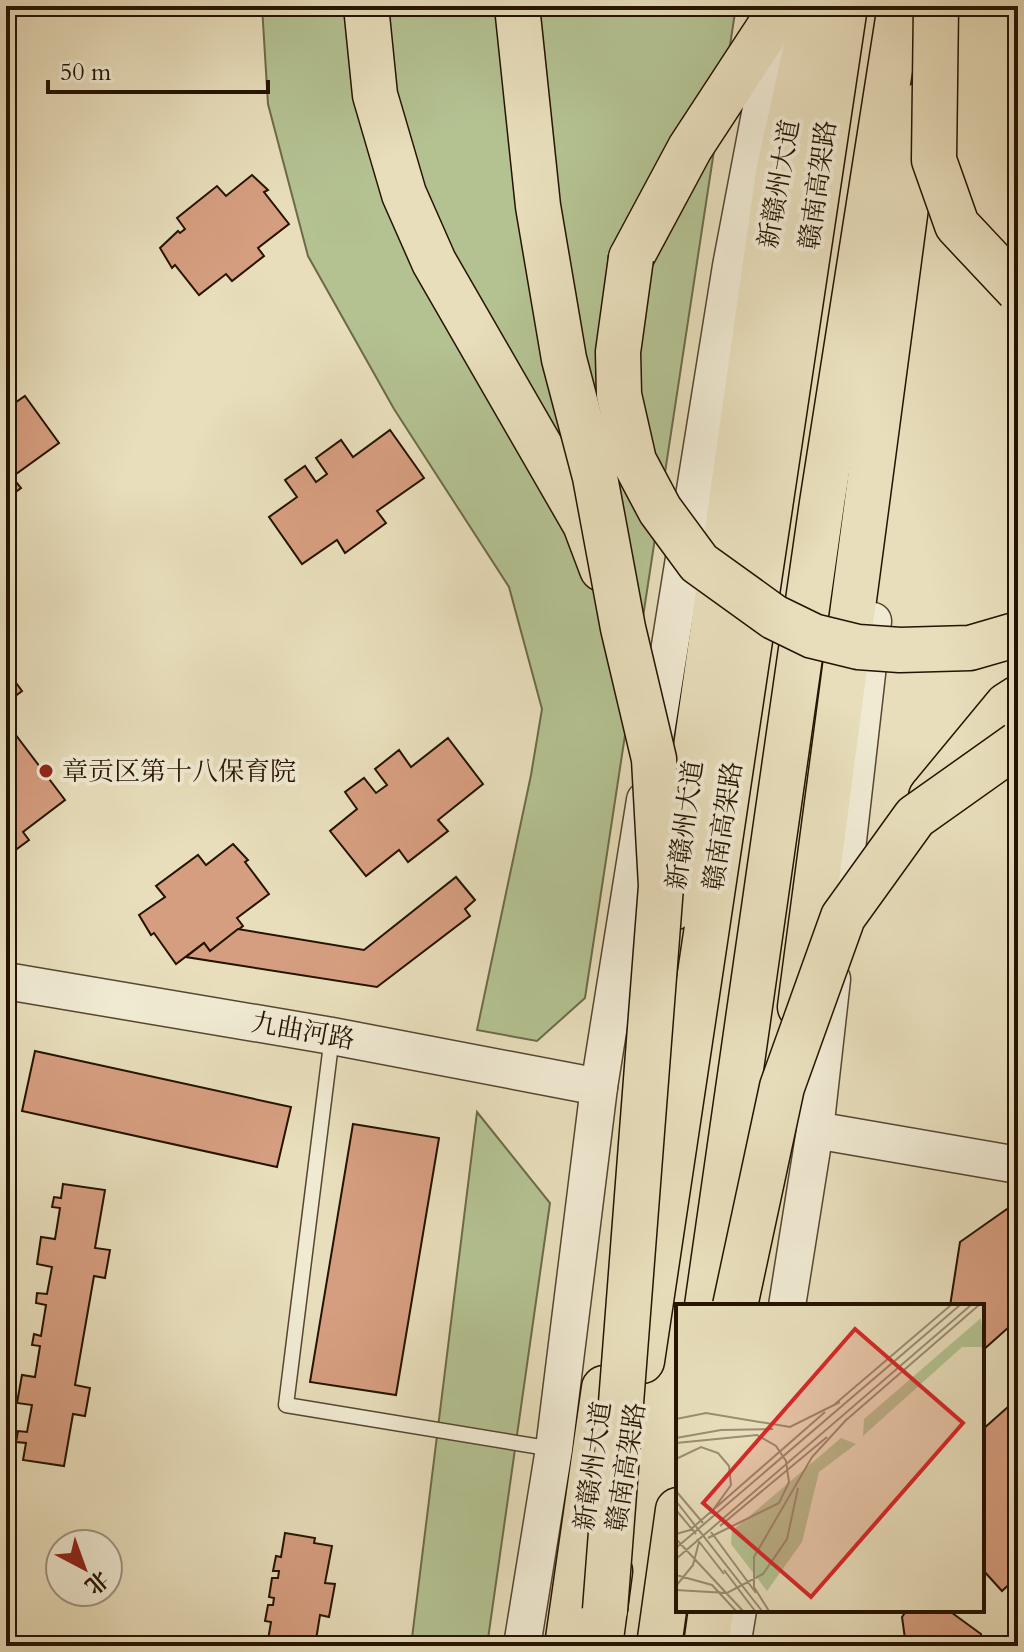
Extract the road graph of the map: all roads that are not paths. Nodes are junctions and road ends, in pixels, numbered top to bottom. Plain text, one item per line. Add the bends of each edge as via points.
1 (366, 6) edge
2 (517, 6) edge
3 (780, 6) edge
4 (815, 6) edge
5 (845, 6) edge
6 (900, 6) edge
7 (939, 6) edge
8 (1018, 290) edge
9 (623, 628) junction
10 (1018, 634) edge
11 (1018, 698) edge
12 (1018, 744) edge
13 (915, 817) junction
14 (6, 981) edge
15 (332, 1036) junction
16 (599, 1087) junction
17 (815, 1130) junction
18 (1018, 1165) edge
19 (707, 1304) edge
20 (735, 1304) edge
21 (757, 1304) edge
22 (787, 1304) edge
23 (554, 1449) junction
24 (676, 1524) edge
25 (676, 1560) edge
26 (711, 1612) edge
27 (738, 1612) edge
28 (661, 1627) edge
29 (602, 1628) edge
30 (522, 1646) edge
31 (567, 1646) edge
32 (706, 1646) edge
33 (732, 1646) edge

1 - 9 main road, bridge via 375,95 404,194 434,262 585,524
2 - 9 main road, bridge via 538,206 564,359 595,477
3 - 10 main road, bridge via 690,148 631,258 618,352 619,395 634,461 660,510 699,563 774,617 813,636 900,650 970,648
3 - 16 street via 731,266
4 - 31 main road, 新赣州大道 via 778,173
5 - 29 main road, 赣南高架路, bridge
6 - 19 main road, 赣南高架路
7 - 8 main road, bridge via 934,160 957,225
7 - 17 street
7 - 21 main road via 910,177
9 - 29 main road, bridge via 654,759 661,886
11 - 13 main road, bridge
12 - 13 main road, bridge
13 - 20 main road, bridge via 843,917 782,1087
14 - 15 street, 九曲河路
15 - 16 street, 九曲河路
15 - 23 lane via 286,1405
16 - 23 street
17 - 18 street
17 - 22 street
23 - 30 street
24 - 28 main road
25 - 28 main road
26 - 32 main road
27 - 33 street

